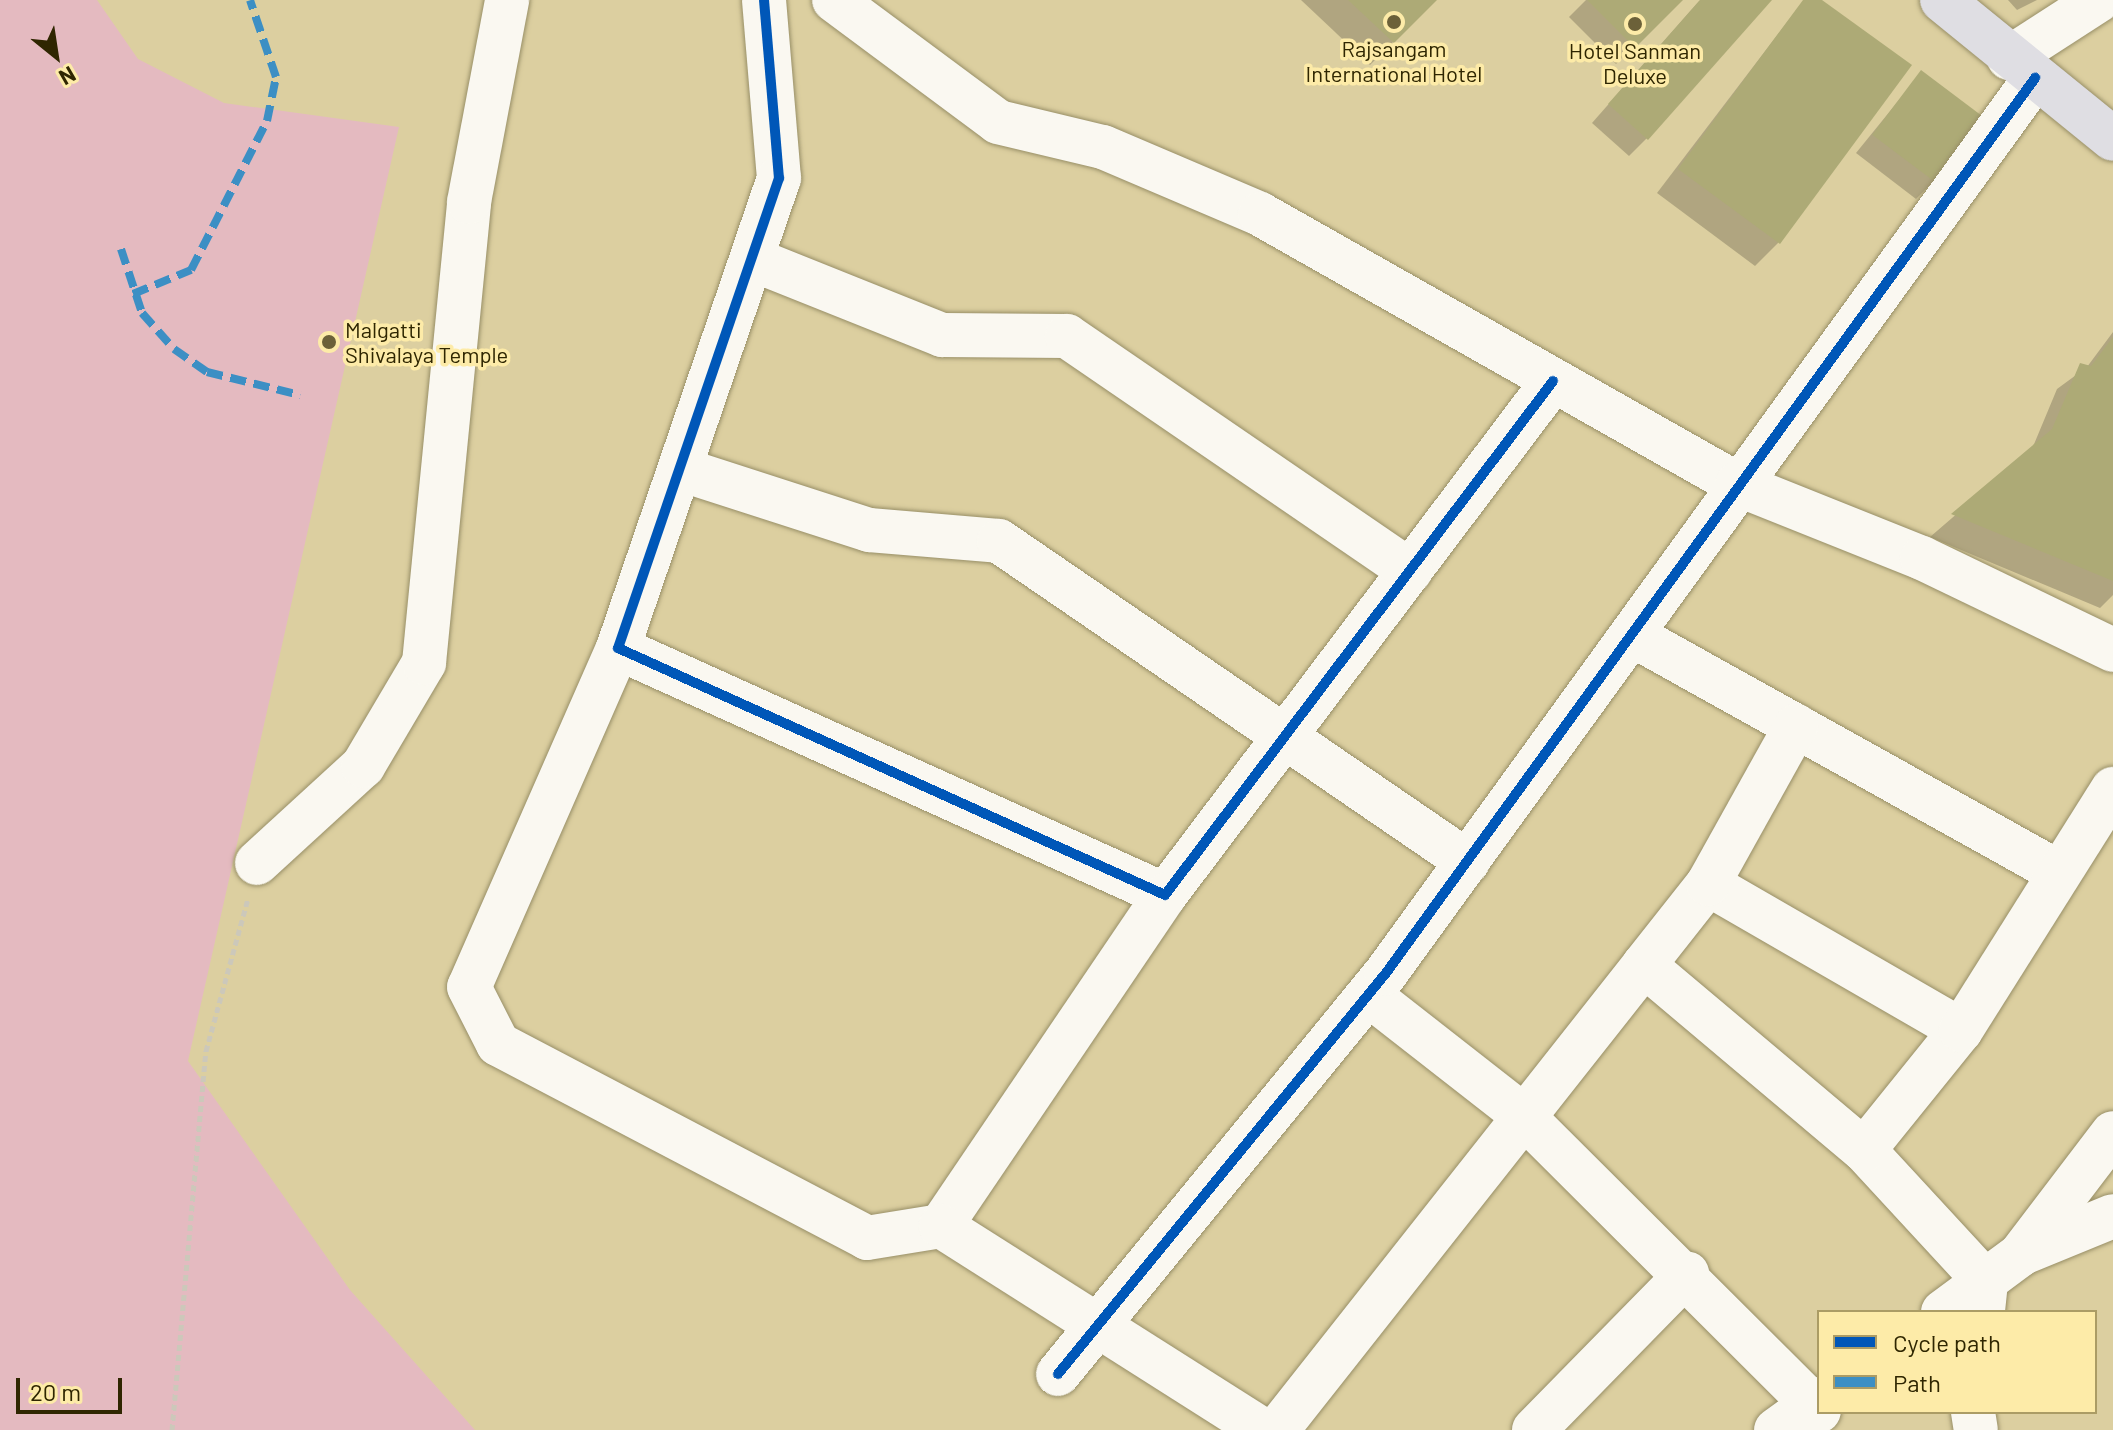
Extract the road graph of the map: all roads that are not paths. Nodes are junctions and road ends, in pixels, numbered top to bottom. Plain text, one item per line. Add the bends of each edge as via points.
1 (507, 0) edge
2 (764, 0) edge
3 (834, 0) edge
4 (1942, 0) edge
5 (2099, 0) edge
6 (2022, 68) junction
7 (2113, 139) edge
8 (752, 259) junction
9 (1553, 381) junction
10 (680, 469) junction
11 (1737, 484) junction
12 (1410, 571) junction
13 (1634, 636) junction
14 (618, 648) junction
15 (2113, 650) edge
16 (1796, 726) junction
17 (1285, 736) junction
18 (2113, 789) edge
19 (1468, 862) junction
20 (257, 863) road end
21 (2057, 871) junction
22 (1708, 884) junction
23 (1165, 895) junction
24 (1644, 965) junction
25 (1369, 995) junction
26 (1961, 1030) junction
27 (1520, 1113) junction
28 (2113, 1133) edge
29 (1864, 1150) junction
30 (2113, 1216) edge
31 (941, 1226) junction
32 (2020, 1255) junction
33 (1687, 1274) junction
34 (1984, 1297) edge
35 (1948, 1310) edge
36 (1099, 1325) junction
37 (1058, 1374) dead end
38 (1817, 1407) edge
39 (1817, 1413) edge
40 (1262, 1430) edge
41 (1277, 1430) edge
42 (1534, 1430) edge
43 (1776, 1430) edge

1 - 20 street via 469,202 424,663 363,766
2 - 8 street via 779,178
3 - 9 street via 998,122 1103,147 1260,214
4 - 6 highway
5 - 6 street
6 - 7 highway
6 - 11 street
8 - 10 street
8 - 12 street via 942,335 1067,336
9 - 11 street
9 - 12 street
10 - 14 street
10 - 17 street via 869,530 999,541
11 - 13 street
11 - 15 street via 1922,558
12 - 17 street
13 - 16 street
13 - 19 street
14 - 23 street
14 - 31 street via 469,987 498,1044 867,1238
16 - 21 street
16 - 22 street
17 - 19 street
17 - 23 street
18 - 21 street
19 - 25 street
21 - 26 street
22 - 24 street
22 - 26 street
23 - 31 street
24 - 27 street
24 - 29 street
25 - 27 street
25 - 36 street
26 - 29 street
27 - 33 street
27 - 41 street
28 - 32 street
29 - 34 street
30 - 32 street
31 - 36 street
32 - 34 street
33 - 38 street
33 - 42 street
34 - 35 street
36 - 37 street
36 - 40 street
39 - 43 street

